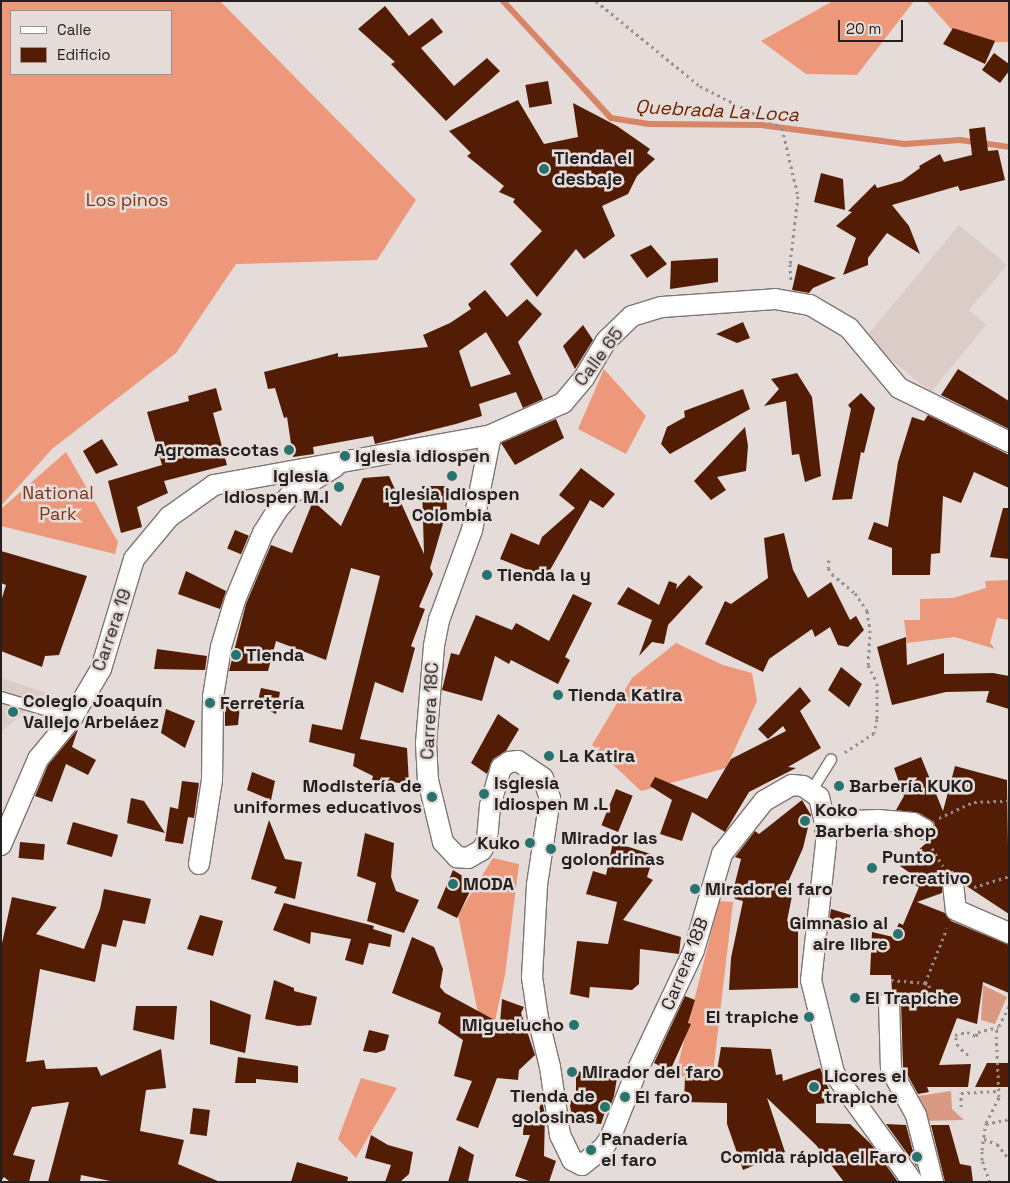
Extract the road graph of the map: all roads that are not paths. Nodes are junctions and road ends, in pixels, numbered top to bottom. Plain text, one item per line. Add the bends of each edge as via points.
1 (491, 435) junction
2 (1009, 442) edge
3 (341, 463) junction
4 (214, 485) joint
5 (1, 697) edge
6 (72, 718) junction
7 (831, 760) road end
8 (518, 761) joint
9 (812, 790) junction
10 (825, 822) junction
11 (921, 829) road end
12 (1, 845) edge
13 (199, 864) dead end
14 (954, 890) road end
15 (1009, 933) edge
16 (889, 1002) road end
17 (913, 1182) edge
18 (933, 1182) edge

1 - 2 street, Calle 65 via 563,403 584,378 606,341 632,316 662,307 785,301 810,305 849,328 899,388
1 - 3 street, Calle 65
1 - 8 street, Carrera 18C via 472,530 439,620 426,743 428,780 444,842 457,857 468,858 482,850 487,840 496,778 509,762
3 - 4 street, Calle 65
3 - 13 street via 292,493 278,509 263,533 235,600 221,647 213,697 212,780
4 - 6 street, Carrera 19 via 169,517 134,558 100,669
5 - 6 lane
6 - 12 street, Carrera 19 via 38,759
7 - 9 lane
8 - 9 street, Carrera 18B via 544,778 550,798 537,885 532,977 560,1135 572,1160 582,1165 604,1147 611,1136 635,1075 694,950 722,854 764,801 792,785
9 - 10 street via 819,797
10 - 11 street via 878,820 912,823
10 - 17 street via 826,843 811,980 834,1073
14 - 15 street via 956,910
16 - 18 street via 891,1070 916,1115

